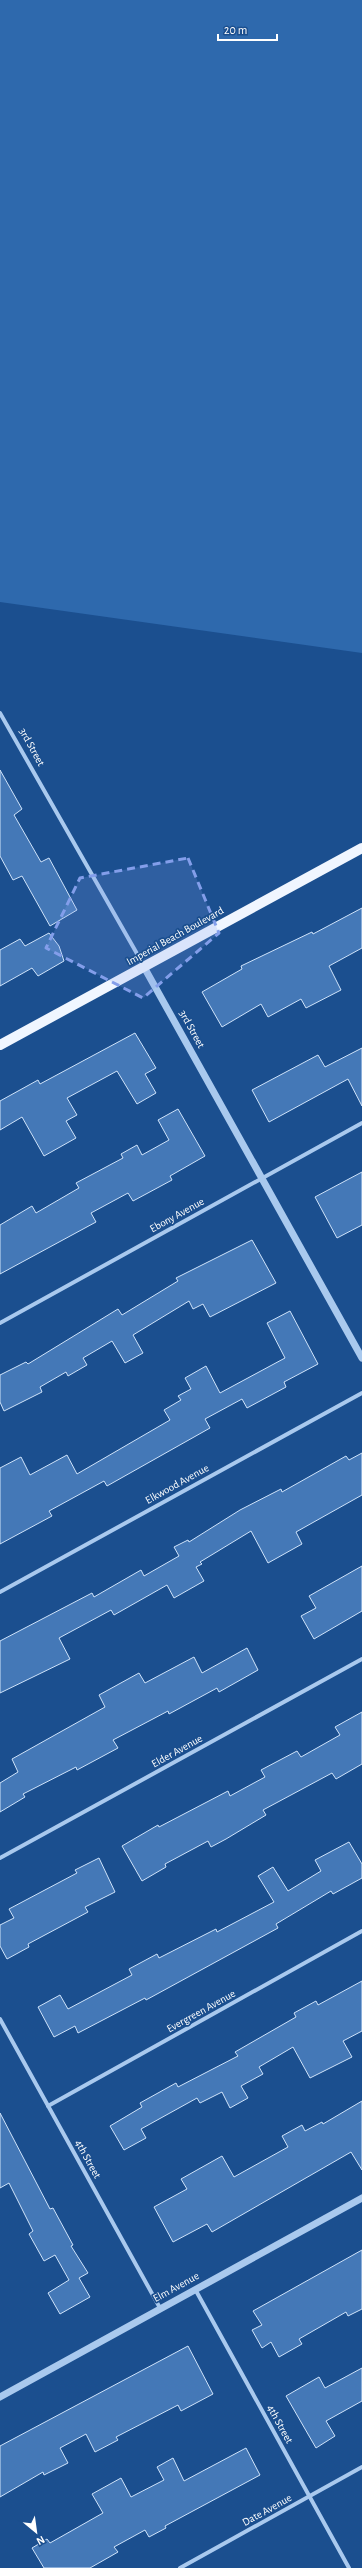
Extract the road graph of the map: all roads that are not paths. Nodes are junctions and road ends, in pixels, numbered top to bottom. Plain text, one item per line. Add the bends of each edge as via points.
1 (0, 713) edge
2 (362, 848) edge
3 (144, 967) junction
4 (0, 1045) edge
5 (362, 1123) edge
6 (262, 1178) junction
7 (0, 1323) edge
8 (362, 1358) edge
9 (362, 1393) edge
10 (0, 1592) edge
11 (362, 1660) edge
12 (0, 1858) edge
13 (362, 1931) edge
14 (0, 2019) edge
15 (48, 2106) junction
16 (362, 2198) edge
17 (195, 2289) junction
18 (160, 2308) junction
19 (0, 2396) edge
20 (362, 2467) edge
21 (309, 2497) junction
22 (180, 2568) edge
23 (349, 2568) edge

1 - 3 street, 3rd Street
2 - 3 main road, Imperial Beach Boulevard
3 - 4 main road, Imperial Beach Boulevard
3 - 6 street, 3rd Street
5 - 6 street, Ebony Avenue
6 - 7 street, Ebony Avenue
6 - 8 street, 3rd Street
9 - 10 street, Elkwood Avenue
11 - 12 street, Elder Avenue
13 - 15 street, Evergreen Avenue
14 - 15 street, 4th Street
15 - 18 street, 4th Street
16 - 17 street, Elm Avenue
17 - 18 street, Elm Avenue
17 - 21 street, 4th Street
18 - 19 street, Elm Avenue
20 - 21 street, Date Avenue
21 - 22 street, Date Avenue
21 - 23 street, 4th Street

